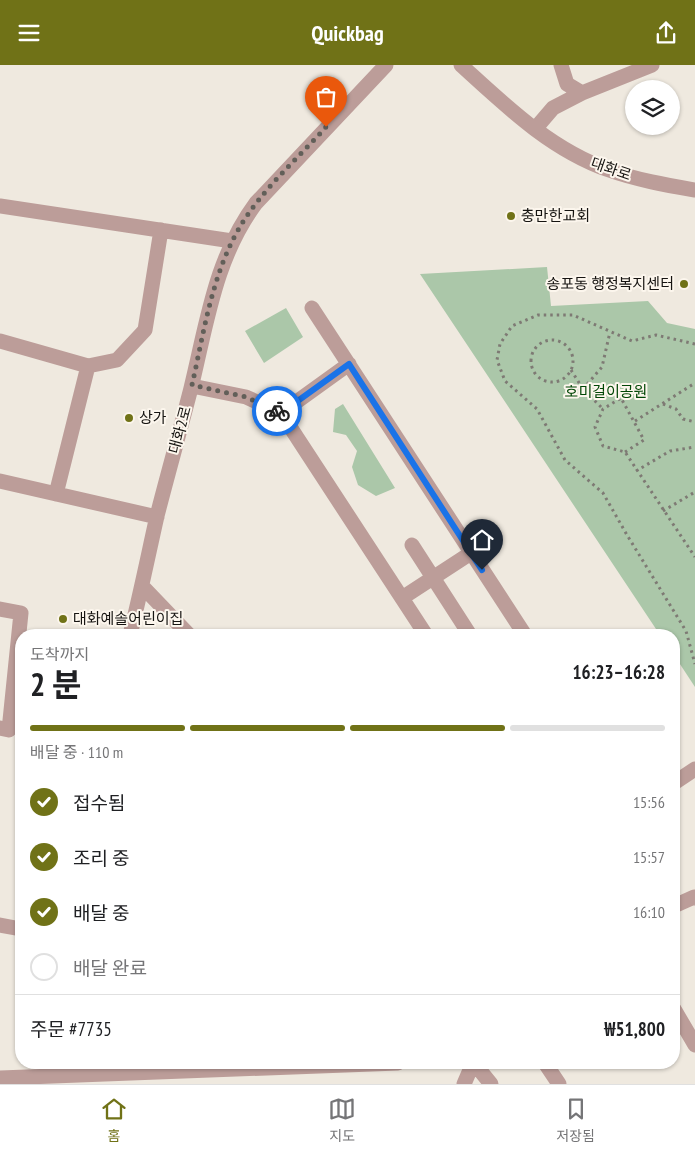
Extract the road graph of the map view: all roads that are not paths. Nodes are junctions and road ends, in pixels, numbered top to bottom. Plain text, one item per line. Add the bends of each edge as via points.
1 (386, 65) edge
2 (461, 65) edge
3 (560, 65) edge
4 (652, 65) edge
5 (582, 93) junction
6 (535, 129) junction
7 (695, 190) edge
8 (0, 206) edge
9 (161, 230) junction
10 (232, 241) junction
11 (312, 308) dead end
12 (0, 341) edge
13 (349, 364) junction
14 (88, 366) junction
15 (192, 385) junction
16 (281, 413) junction
17 (0, 481) edge
18 (56, 494) junction
19 (157, 517) junction
20 (412, 545) dead end
21 (472, 553) junction
22 (434, 579) junction
23 (142, 586) junction
24 (402, 598) junction
25 (0, 609) edge
26 (19, 629) edge
27 (131, 629) edge
28 (183, 629) edge
29 (422, 629) edge
30 (466, 629) edge
31 (521, 629) edge
32 (15, 671) edge
33 (0, 728) edge
34 (695, 769) edge
35 (680, 779) edge
36 (695, 898) edge
37 (680, 903) edge
38 (0, 925) edge
39 (15, 928) edge
40 (680, 1019) edge
41 (695, 1045) edge
42 (58, 1069) edge
43 (470, 1069) edge
44 (478, 1069) edge
45 (549, 1069) edge
46 (0, 1077) edge
47 (464, 1084) edge
48 (491, 1084) edge
49 (559, 1084) edge

1 - 10 street, 대화2로 via 266,192
2 - 6 street, 대화로
3 - 5 street via 567,84
4 - 5 street
5 - 6 street via 553,108
6 - 7 street, 대화로 via 582,159 609,170
8 - 9 street
9 - 10 street
9 - 14 street via 145,330 117,360
10 - 15 street, 대화2로 via 209,308
11 - 13 street
12 - 14 street
13 - 16 street
13 - 21 street
14 - 18 street
15 - 16 street via 246,397
15 - 19 street, 대화2로
16 - 24 street
17 - 18 street
18 - 19 street
19 - 23 street, 대화2로
20 - 22 street
21 - 22 street
21 - 31 street
22 - 24 street
22 - 30 street
23 - 27 street, 대화2로
23 - 28 street
24 - 29 street
25 - 26 street via 21,613
32 - 33 street via 9,729
34 - 35 street
36 - 37 street
38 - 39 street
40 - 41 street
42 - 46 street
43 - 47 street
44 - 48 street
45 - 49 street

